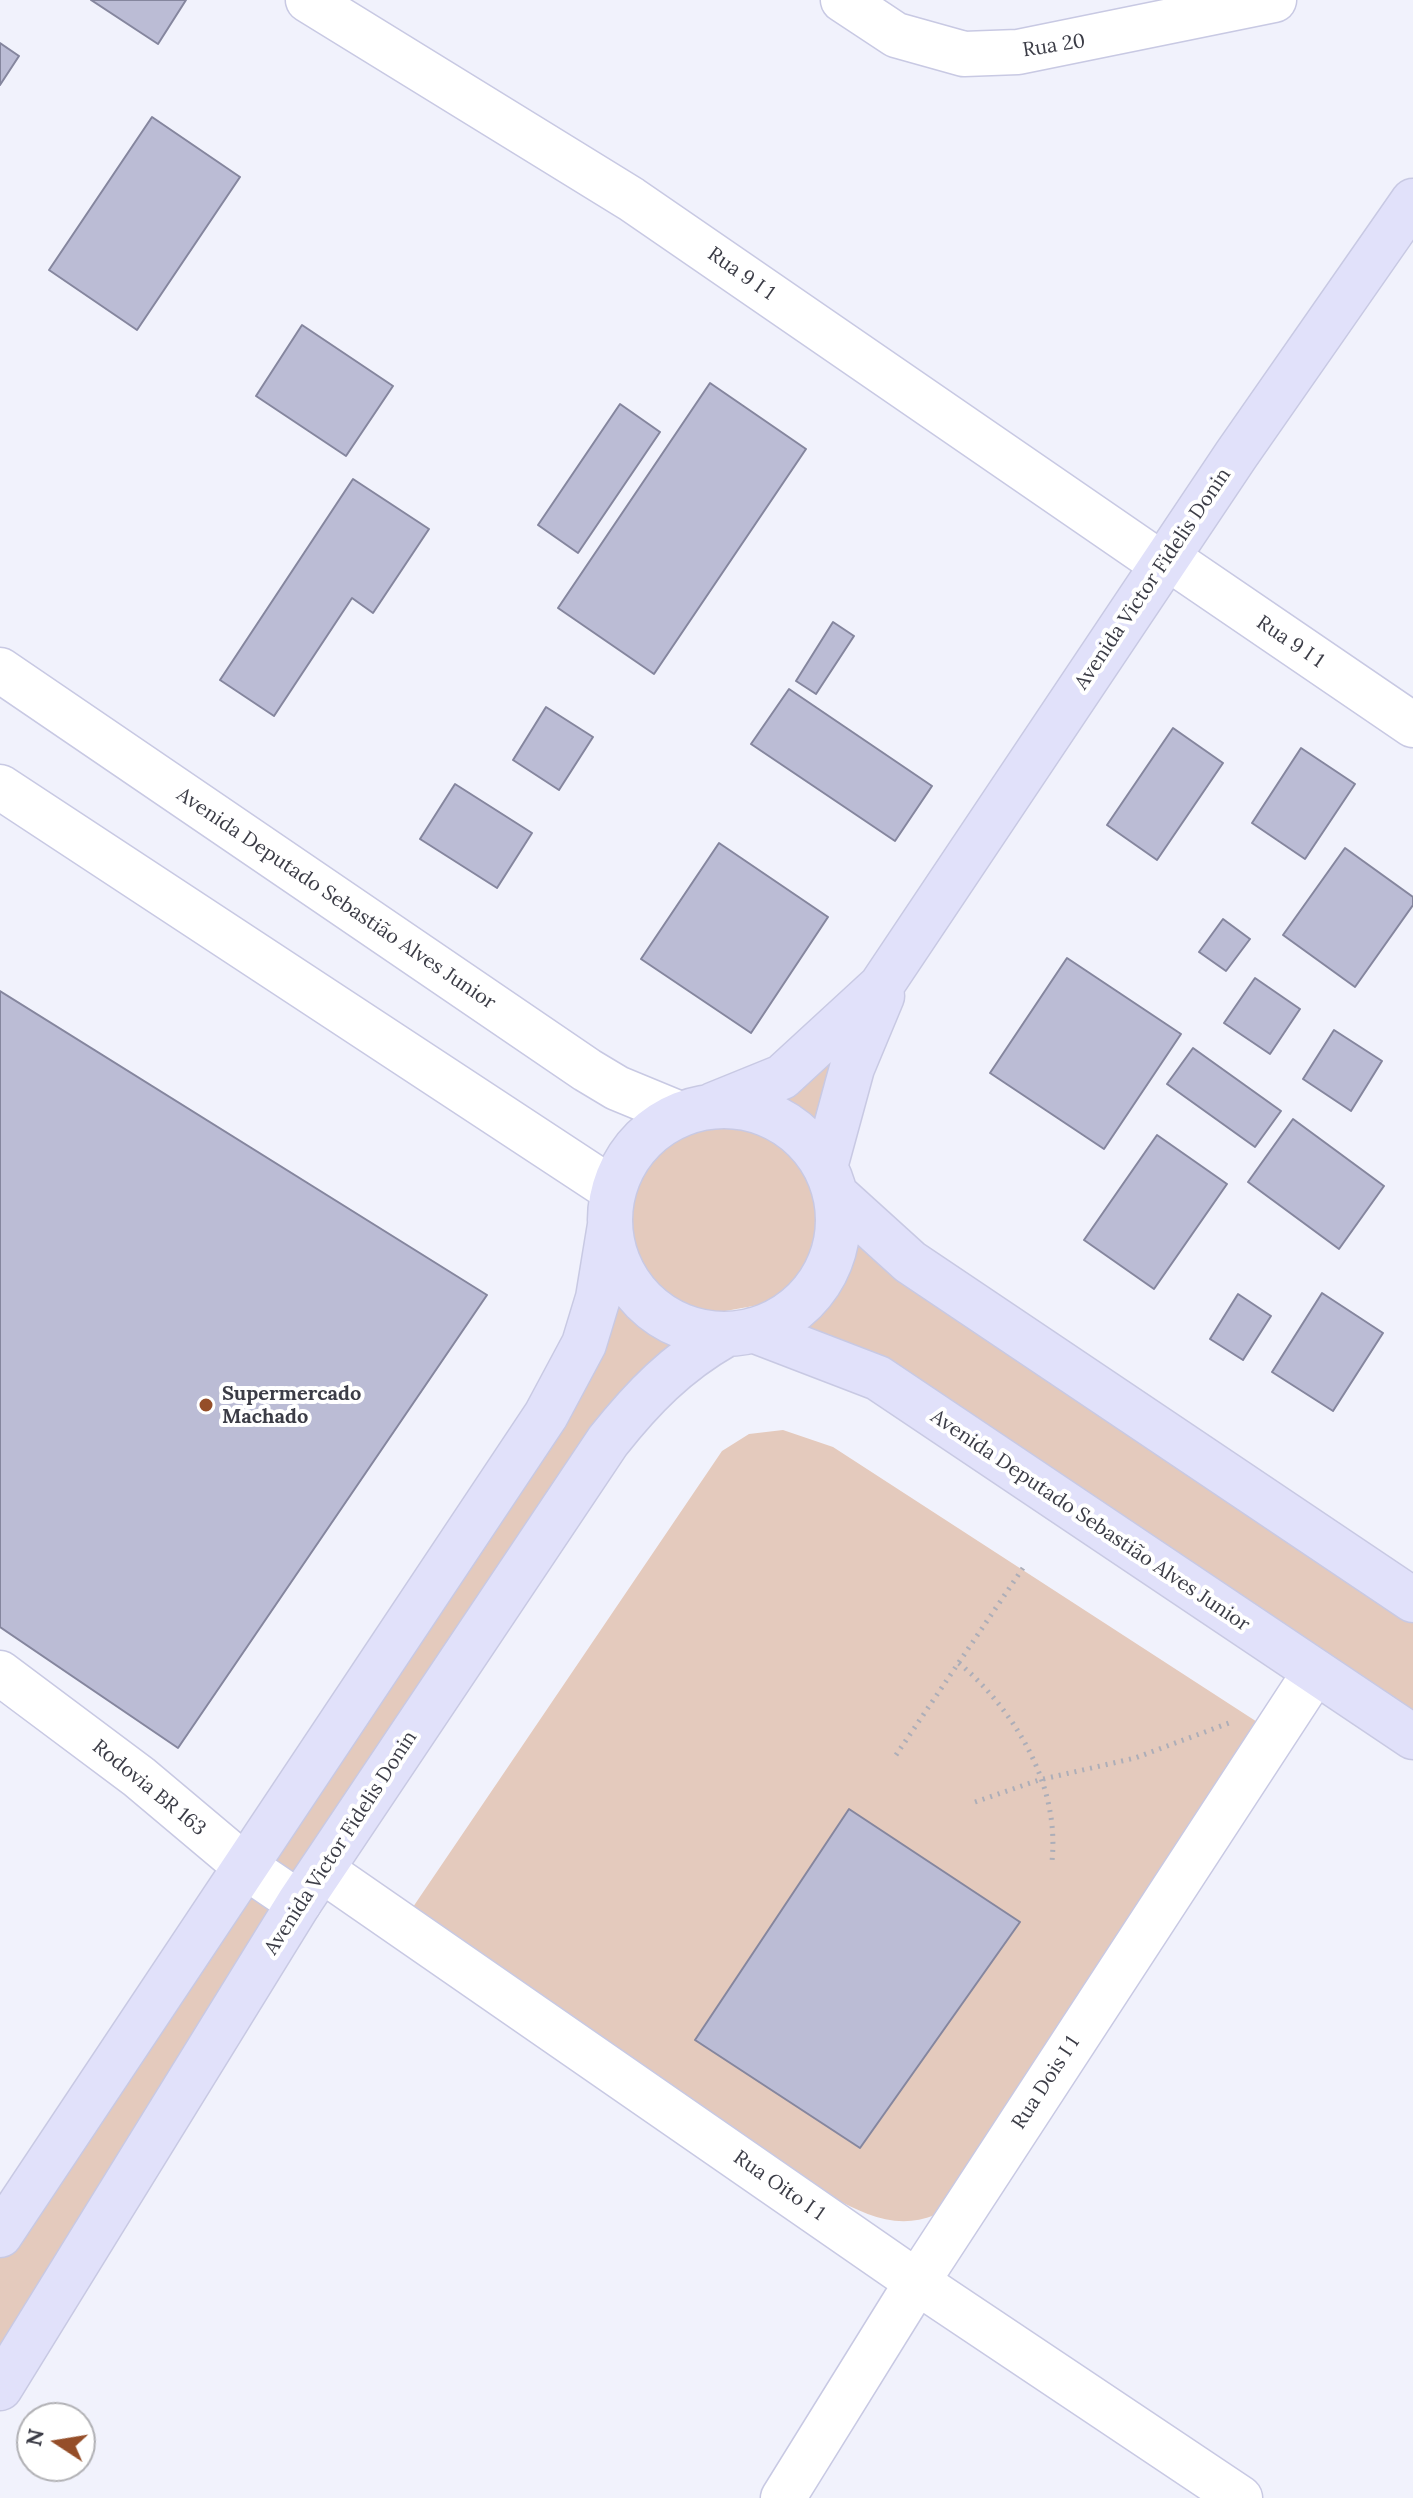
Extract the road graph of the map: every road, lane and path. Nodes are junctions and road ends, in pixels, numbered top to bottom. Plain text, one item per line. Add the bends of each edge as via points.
1 (308, 0) edge
2 (843, 0) edge
3 (1274, 0) edge
4 (1413, 201) edge
5 (1165, 562) junction
6 (0, 670) edge
7 (1413, 725) edge
8 (0, 787) edge
9 (898, 961) junction
10 (696, 1110) junction
11 (830, 1181) junction
12 (612, 1207) junction
13 (739, 1332) junction
14 (1023, 1568) dead end
15 (1413, 1600) edge
16 (959, 1663) junction
17 (1315, 1672) junction
18 (0, 1673) edge
19 (1233, 1721) dead end
20 (1413, 1737) edge
21 (896, 1755) dead end
22 (1039, 1780) junction
23 (975, 1802) dead end
24 (1052, 1861) dead end
25 (246, 1867) junction
26 (311, 1886) junction
27 (0, 2235) edge
28 (917, 2282) junction
29 (0, 2388) edge
30 (783, 2498) edge
31 (1240, 2498) edge

1 - 5 street, Rua 9 I 1 via 631,199
2 - 3 street, Rua 20 via 896,35 964,54 1033,50
4 - 5 street, Avenida Victor Fidelis Donin
5 - 7 street, Rua 9 I 1
5 - 9 street, Avenida Victor Fidelis Donin
6 - 10 street, Avenida Deputado Sebastião Alves Junior via 587,1070 627,1093
8 - 12 street
9 - 10 street, Avenida Victor Fidelis Donin via 881,986 782,1077
9 - 11 street, Avenida Victor Fidelis Donin via 852,1068
10 - 11 street via 740,1106 766,1113 810,1144
10 - 12 street via 650,1132 627,1158
11 - 13 street via 837,1223 833,1252 821,1278 781,1319
11 - 15 street via 910,1262
12 - 13 street via 614,1253 626,1280 645,1303 682,1326
12 - 25 street via 598,1298 567,1378
13 - 17 street, Avenida Deputado Sebastião Alves Junior via 878,1378
13 - 26 street, Avenida Victor Fidelis Donin via 690,1355 647,1392 608,1441
14 - 16 path
16 - 21 path
16 - 22 path via 989,1689 1016,1727
17 - 20 street, Avenida Deputado Sebastião Alves Junior
17 - 28 street, Rua Dois I 1
18 - 25 street, Rodovia BR 163 via 139,1777
19 - 22 path via 1135,1758
22 - 23 path
22 - 24 path via 1054,1835
25 - 26 street, Rodovia BR 163
25 - 27 street
26 - 28 street, Rua Oito I 1
26 - 29 street, Avenida Victor Fidelis Donin
28 - 30 street, Rua Dois I 1
28 - 31 street, Rua Oito I 1

